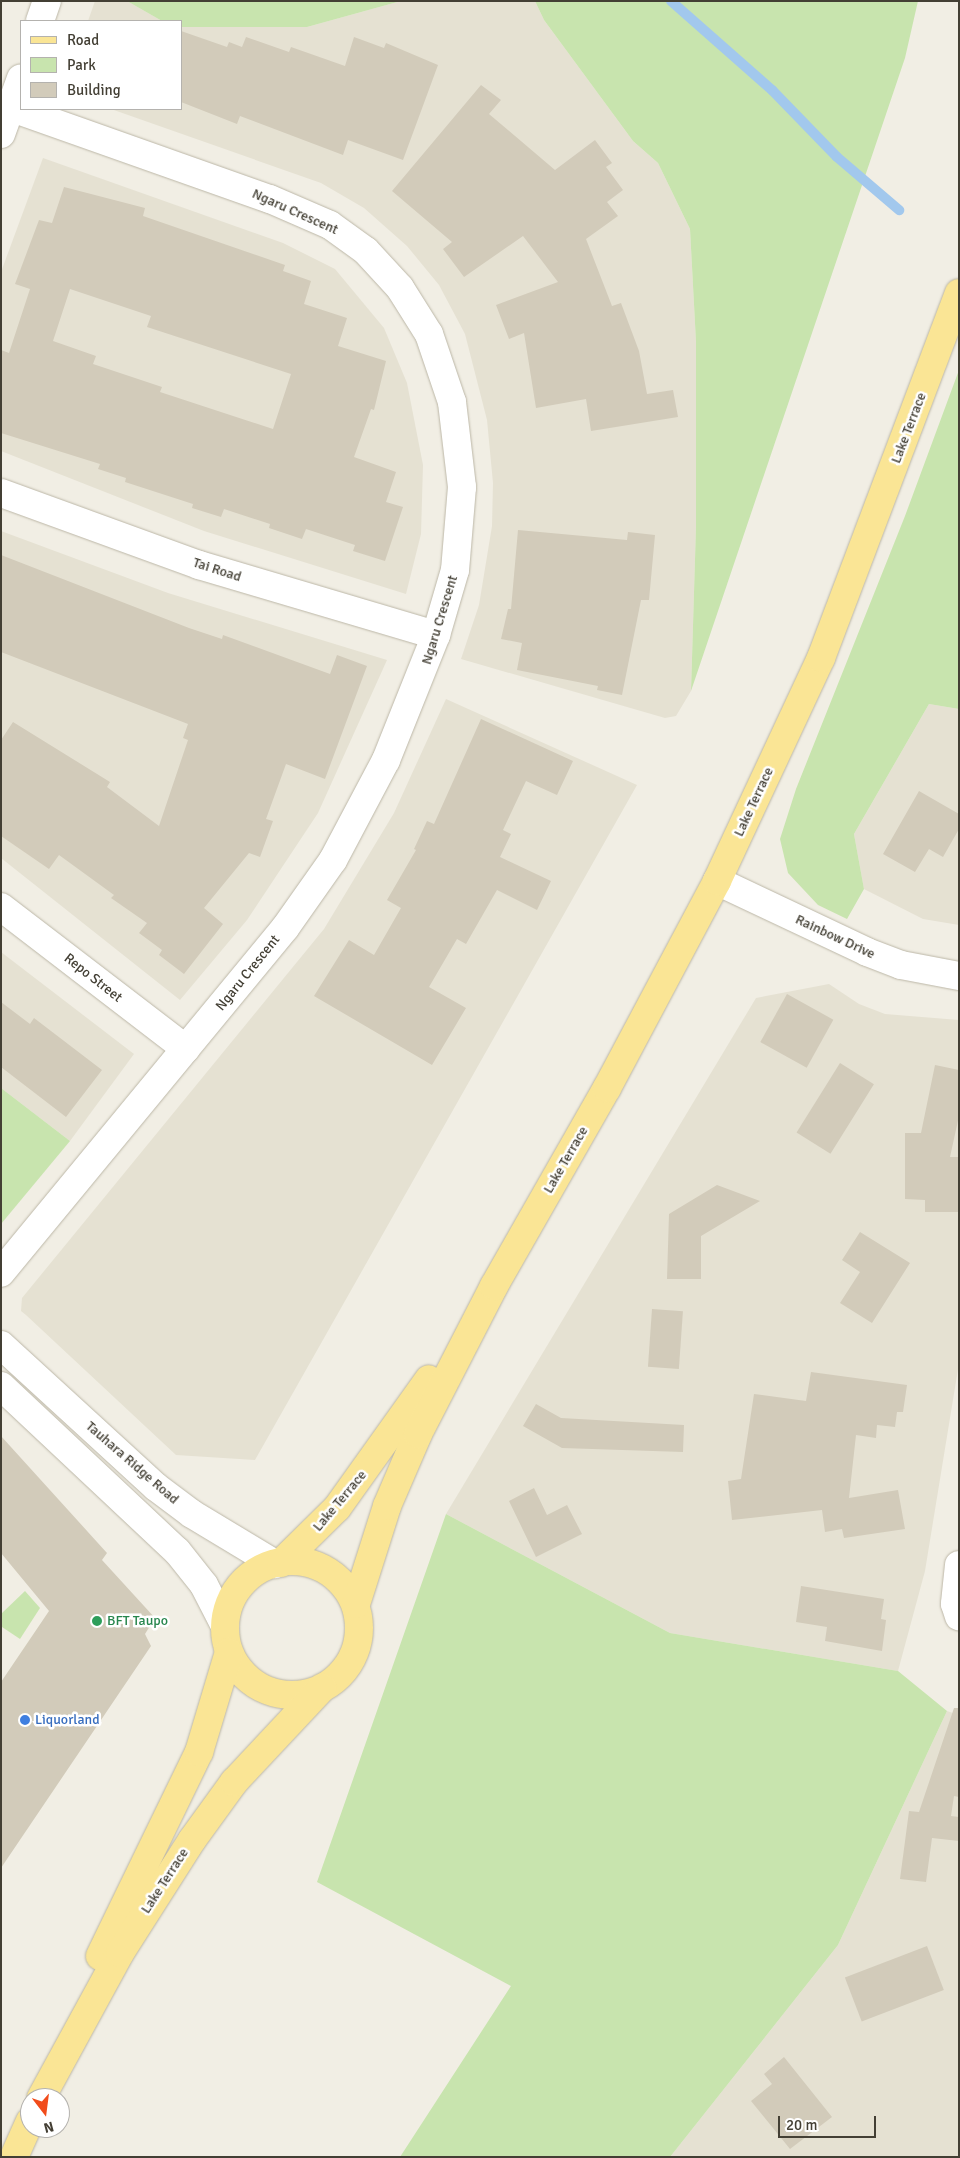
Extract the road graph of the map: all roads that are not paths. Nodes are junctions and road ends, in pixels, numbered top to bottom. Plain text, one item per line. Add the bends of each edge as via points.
1 (47, 1) edge
2 (40, 20) edge
3 (20, 80) edge
4 (6, 105) edge
5 (1, 134) edge
6 (959, 293) edge
7 (1, 493) edge
8 (436, 635) junction
9 (717, 881) junction
10 (1, 907) edge
11 (959, 976) edge
12 (186, 1049) junction
13 (1, 1273) edge
14 (494, 1286) junction
15 (1, 1345) edge
16 (1, 1386) edge
17 (278, 1563) junction
18 (959, 1565) edge
19 (356, 1604) junction
20 (959, 1616) edge
21 (227, 1639) junction
22 (322, 1688) junction
23 (45, 2088) edge
24 (46, 2088) edge
25 (22, 2138) edge
26 (14, 2157) edge

1 - 2 street
3 - 4 street
4 - 5 street
4 - 8 street, Ngaru Crescent via 311,216 355,242 400,288 429,334 438,357 452,402 458,440 461,532 452,585
6 - 9 main road, Lake Terrace via 821,658
7 - 8 street, Tai Road via 199,565
8 - 12 street, Ngaru Crescent via 386,760 333,860 285,928
9 - 11 street, Rainbow Drive via 867,952 901,965
9 - 14 main road, Lake Terrace via 607,1088
10 - 12 street, Repo Street
12 - 13 street, Ngaru Crescent
14 - 17 main road, Lake Terrace via 337,1508
14 - 19 main road, Lake Terrace via 403,1467 374,1543
15 - 17 street, Tauhara Ridge Road via 156,1487 192,1514
16 - 21 street via 177,1551 204,1585
17 - 19 main road via 320,1566 345,1586
17 - 21 main road via 258,1571 240,1585 230,1602
18 - 20 street via 955,1604
19 - 22 main road via 359,1639 352,1658 340,1675
21 - 22 main road via 239,1670 262,1688 294,1695
21 - 23 main road, Lake Terrace via 210,1722 193,1766 101,1953
22 - 24 main road, Lake Terrace via 234,1782 192,1840 120,1953
25 - 26 main road

